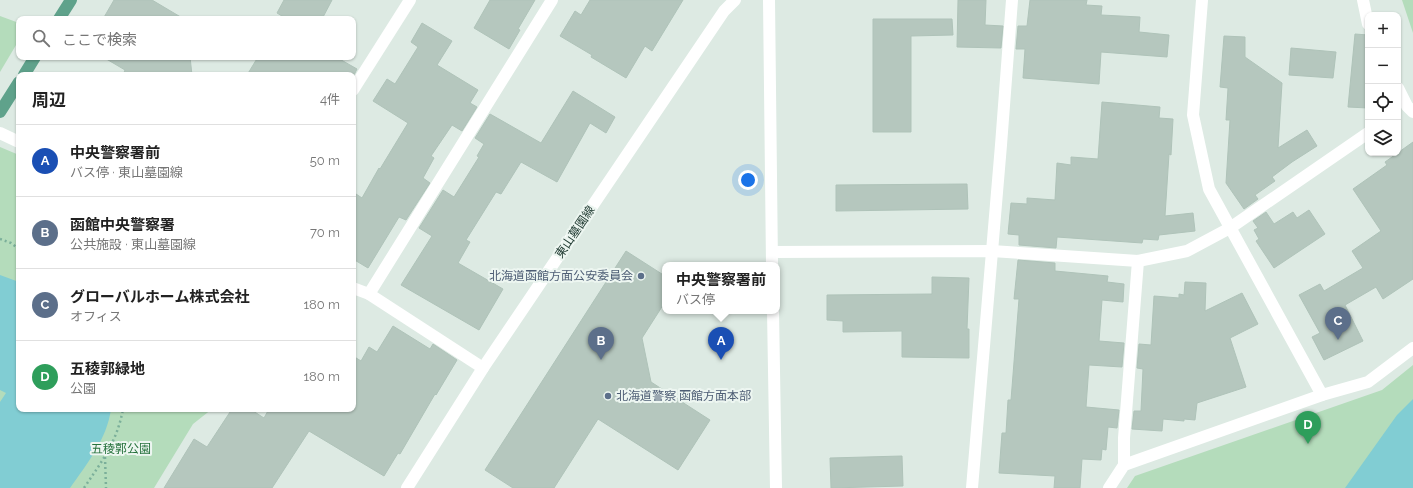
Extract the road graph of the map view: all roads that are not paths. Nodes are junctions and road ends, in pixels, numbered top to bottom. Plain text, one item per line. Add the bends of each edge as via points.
1 (71, 0) edge
2 (410, 0) edge
3 (552, 0) edge
4 (735, 0) edge
5 (769, 0) edge
6 (1012, 0) edge
7 (1202, 0) edge
8 (1363, 0) edge
9 (1366, 12) edge
10 (61, 16) edge
11 (33, 60) edge
12 (26, 72) edge
13 (356, 85) edge
14 (16, 87) edge
15 (1401, 96) edge
16 (1406, 110) edge
17 (0, 112) edge
18 (0, 133) edge
19 (1365, 135) edge
20 (16, 141) edge
21 (1230, 228) junction
22 (992, 251) junction
23 (772, 252) junction
24 (1138, 261) junction
25 (772, 262) edge
26 (356, 289) edge
27 (369, 294) junction
28 (773, 314) edge
29 (1413, 348) edge
30 (484, 368) junction
31 (1322, 395) junction
32 (1124, 465) junction
33 (407, 488) edge
34 (776, 488) edge
35 (972, 488) edge
36 (1109, 488) edge

1 - 10 main road
2 - 13 street
3 - 27 street
4 - 30 street, 東山墓園線 via 724,11
5 - 23 street
6 - 22 street
7 - 21 street via 1193,116 1209,189
8 - 9 street
11 - 12 main road
14 - 17 main road
15 - 16 street
18 - 20 street
19 - 21 street
21 - 24 street via 1187,251
21 - 31 street
22 - 23 street
22 - 24 street
22 - 35 street
23 - 25 street
24 - 32 street
26 - 27 street
27 - 30 street
28 - 34 street
29 - 31 street via 1368,382
30 - 33 street, 東山墓園線
31 - 32 street
32 - 36 street

